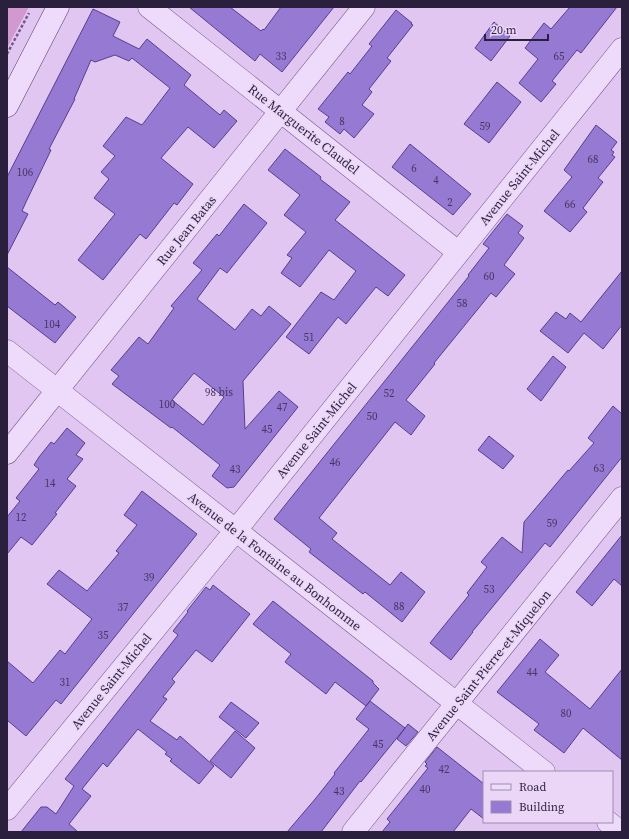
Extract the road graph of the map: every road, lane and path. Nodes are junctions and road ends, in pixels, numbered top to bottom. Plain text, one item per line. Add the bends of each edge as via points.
1 (32, 7) edge
2 (58, 7) edge
3 (149, 7) edge
4 (364, 7) edge
5 (622, 49) edge
6 (7, 54) edge
7 (7, 106) edge
8 (280, 111) junction
9 (458, 252) junction
10 (7, 351) edge
11 (58, 390) junction
12 (7, 453) edge
13 (622, 498) edge
14 (236, 530) junction
15 (456, 703) junction
16 (543, 771) edge
17 (7, 809) edge
18 (609, 823) edge
19 (353, 832) edge
20 (620, 832) edge

1 - 6 path
2 - 7 street
3 - 8 street, Rue Marguerite Claudel
4 - 8 street, Rue Jean Batas
5 - 9 street, Avenue Saint-Michel
8 - 9 street, Rue Marguerite Claudel
8 - 11 street, Rue Jean Batas
9 - 14 street, Avenue Saint-Michel
10 - 11 street, Avenue de la Fontaine au Bonhomme
11 - 12 street, Rue Jean Batas
11 - 14 street, Avenue de la Fontaine au Bonhomme
13 - 15 street, Avenue Saint-Pierre-et-Miquelon
14 - 15 street, Avenue de la Fontaine au Bonhomme
14 - 17 street, Avenue Saint-Michel
15 - 16 street, Avenue de la Fontaine au Bonhomme
15 - 19 street, Avenue Saint-Pierre-et-Miquelon
18 - 20 street

